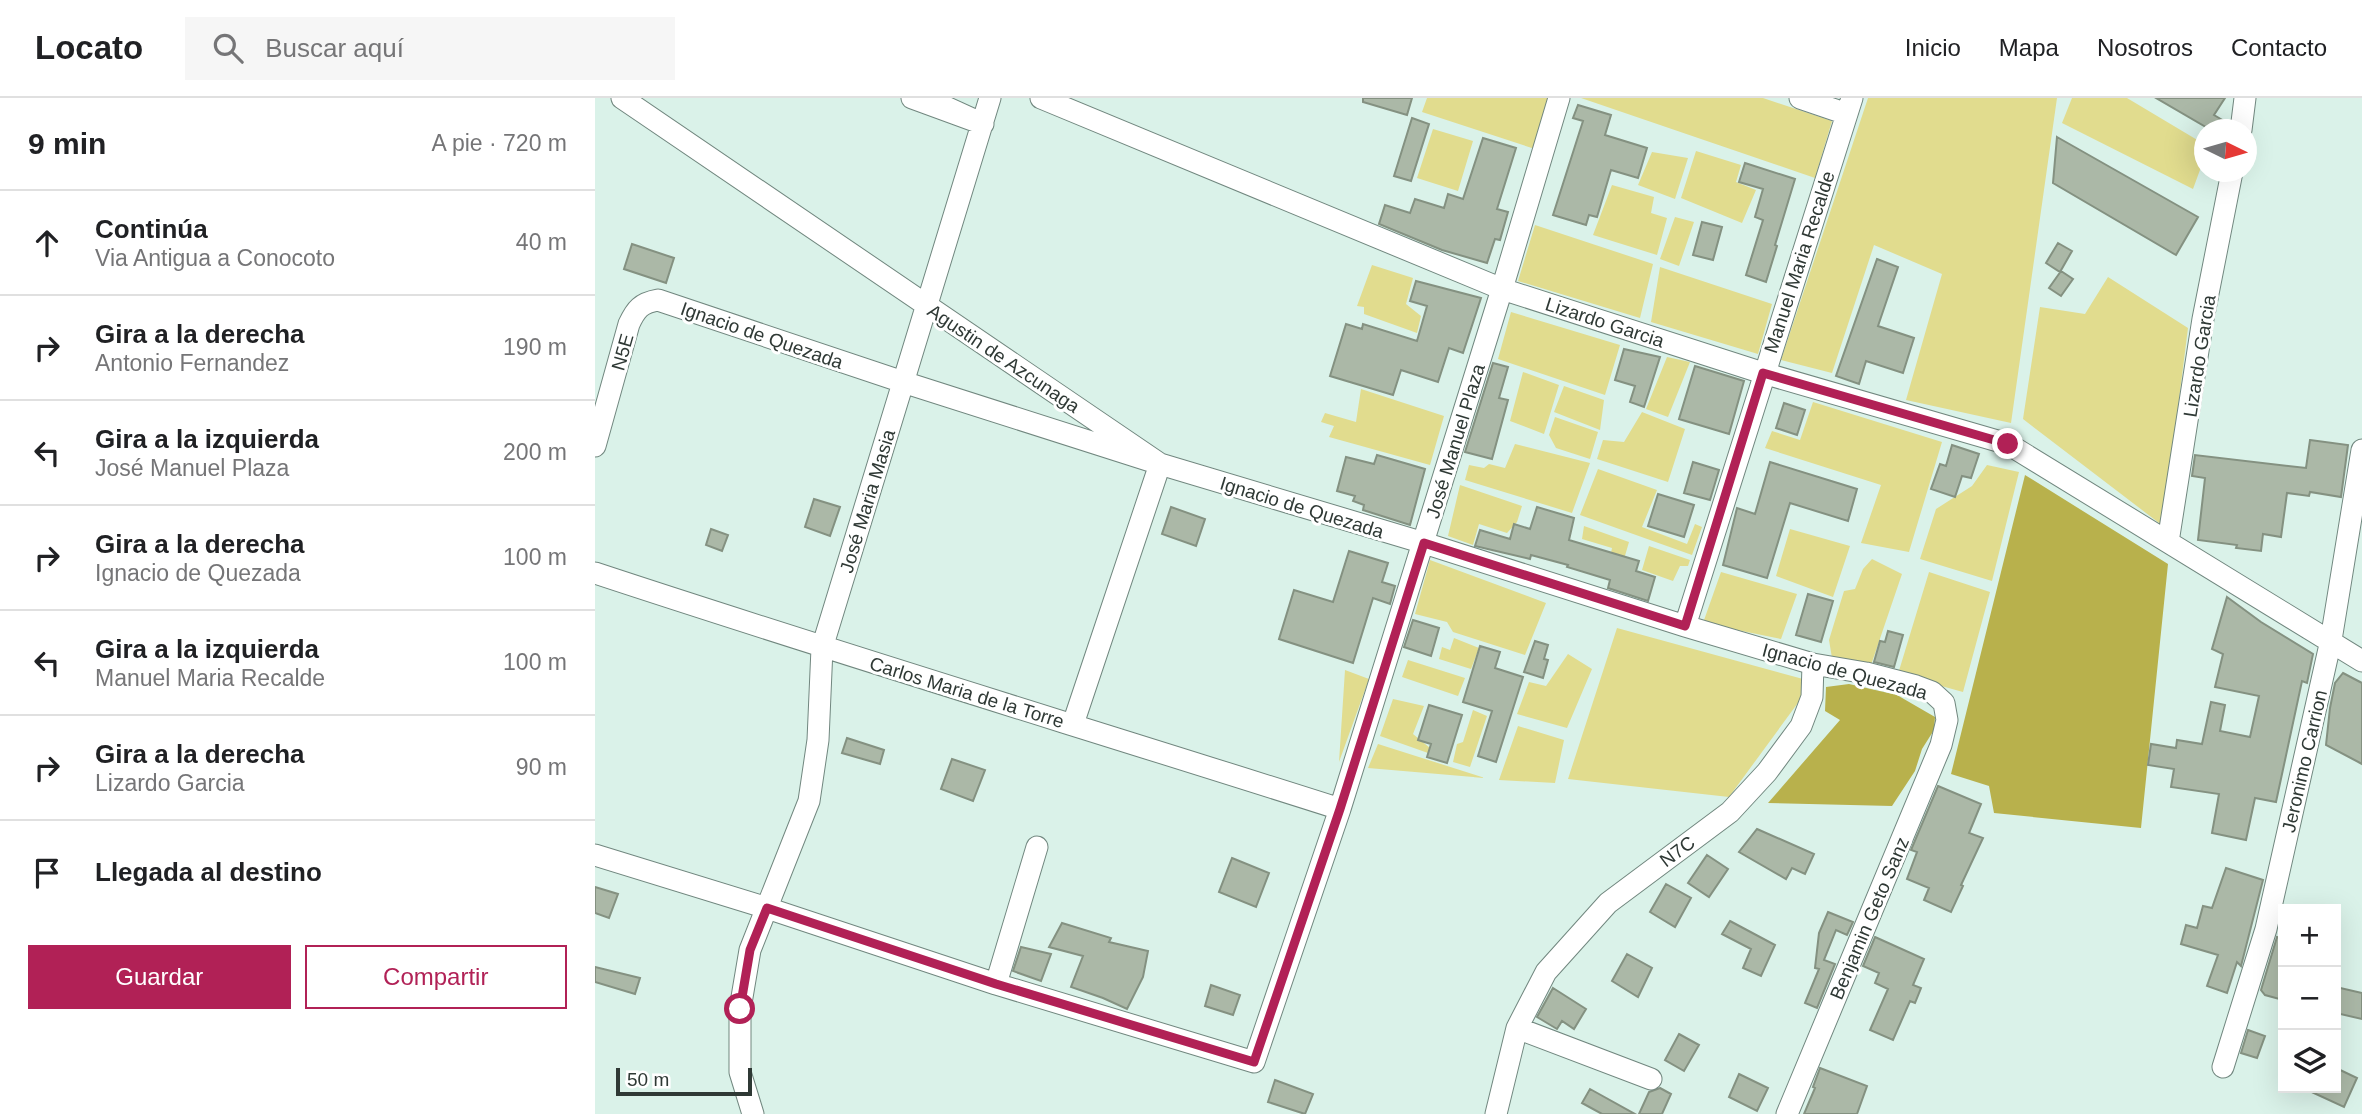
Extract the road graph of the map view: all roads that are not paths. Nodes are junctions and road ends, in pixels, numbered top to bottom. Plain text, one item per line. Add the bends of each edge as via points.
1 (622, 98) edge
2 (912, 98) edge
3 (926, 98) edge
4 (990, 98) edge
5 (1041, 98) edge
6 (1559, 98) edge
7 (1800, 98) edge
8 (2245, 98) edge
9 (1849, 106) edge
10 (2242, 119) edge
11 (983, 124) junction
12 (2230, 182) edge
13 (1502, 289) junction
14 (645, 303) joint
15 (927, 305) junction
16 (1763, 373) junction
17 (903, 382) junction
18 (595, 446) edge
19 (2362, 450) edge
20 (1160, 464) junction
21 (2168, 542) junction
22 (1424, 543) junction
23 (595, 573) edge
24 (1685, 626) junction
25 (2331, 640) junction
26 (822, 648) junction
27 (2362, 661) edge
28 (1813, 664) junction
29 (1947, 720) joint
30 (1073, 724) junction
31 (1340, 809) junction
32 (1037, 847) dead end
33 (595, 855) edge
34 (767, 908) junction
35 (996, 984) junction
36 (1517, 1028) junction
37 (2223, 1067) dead end
38 (1651, 1079) dead end
39 (753, 1114) edge
40 (1496, 1114) edge
41 (1787, 1114) edge

1 - 15 street, Agustin de Azcunaga
2 - 11 street
3 - 11 street
4 - 11 street, José Maria Masia
5 - 13 street, Lizardo Garcia
6 - 13 street, José Manuel Plaza
7 - 9 street
8 - 10 street
9 - 16 street, Manuel Maria Recalde
11 - 15 street, José Maria Masia
12 - 21 street, Lizardo Garcia
13 - 16 street, Lizardo Garcia
13 - 22 street, José Manuel Plaza
14 - 17 street, Ignacio de Quezada via 658,300
14 - 18 street, N5E via 629,324
15 - 17 street, José Maria Masia
15 - 20 street, Agustin de Azcunaga
16 - 21 street, Lizardo Garcia via 2008,444
16 - 24 street, Manuel Maria Recalde
17 - 20 street, Ignacio de Quezada
17 - 26 street, José Maria Masia
19 - 25 street, Jeronimo Carrion
20 - 22 street, Ignacio de Quezada
20 - 30 street
21 - 25 street, Lizardo Garcia
22 - 24 street, Ignacio de Quezada
22 - 31 street, José Manuel Plaza
23 - 26 street, Carlos Maria de la Torre
24 - 28 street, Ignacio de Quezada
25 - 27 street, Lizardo Garcia
25 - 37 street, Jeronimo Carrion via 2266,929
26 - 30 street, Carlos Maria de la Torre
26 - 34 street, José Maria Masia via 818,740 809,801
28 - 29 street, Ignacio de Quezada via 1932,692 1944,703
28 - 36 street, N7C via 1812,697 1801,726 1767,772 1730,812 1608,903 1546,972
29 - 41 street, Benjamin Geto Sanz
30 - 31 street, Carlos Maria de la Torre
31 - 35 street, José Manuel Plaza via 1254,1062
32 - 35 street
33 - 34 street
34 - 35 street
34 - 39 street, José Maria Masia via 750,950 740,1009 740,1072
36 - 38 street
36 - 40 street, N7C

